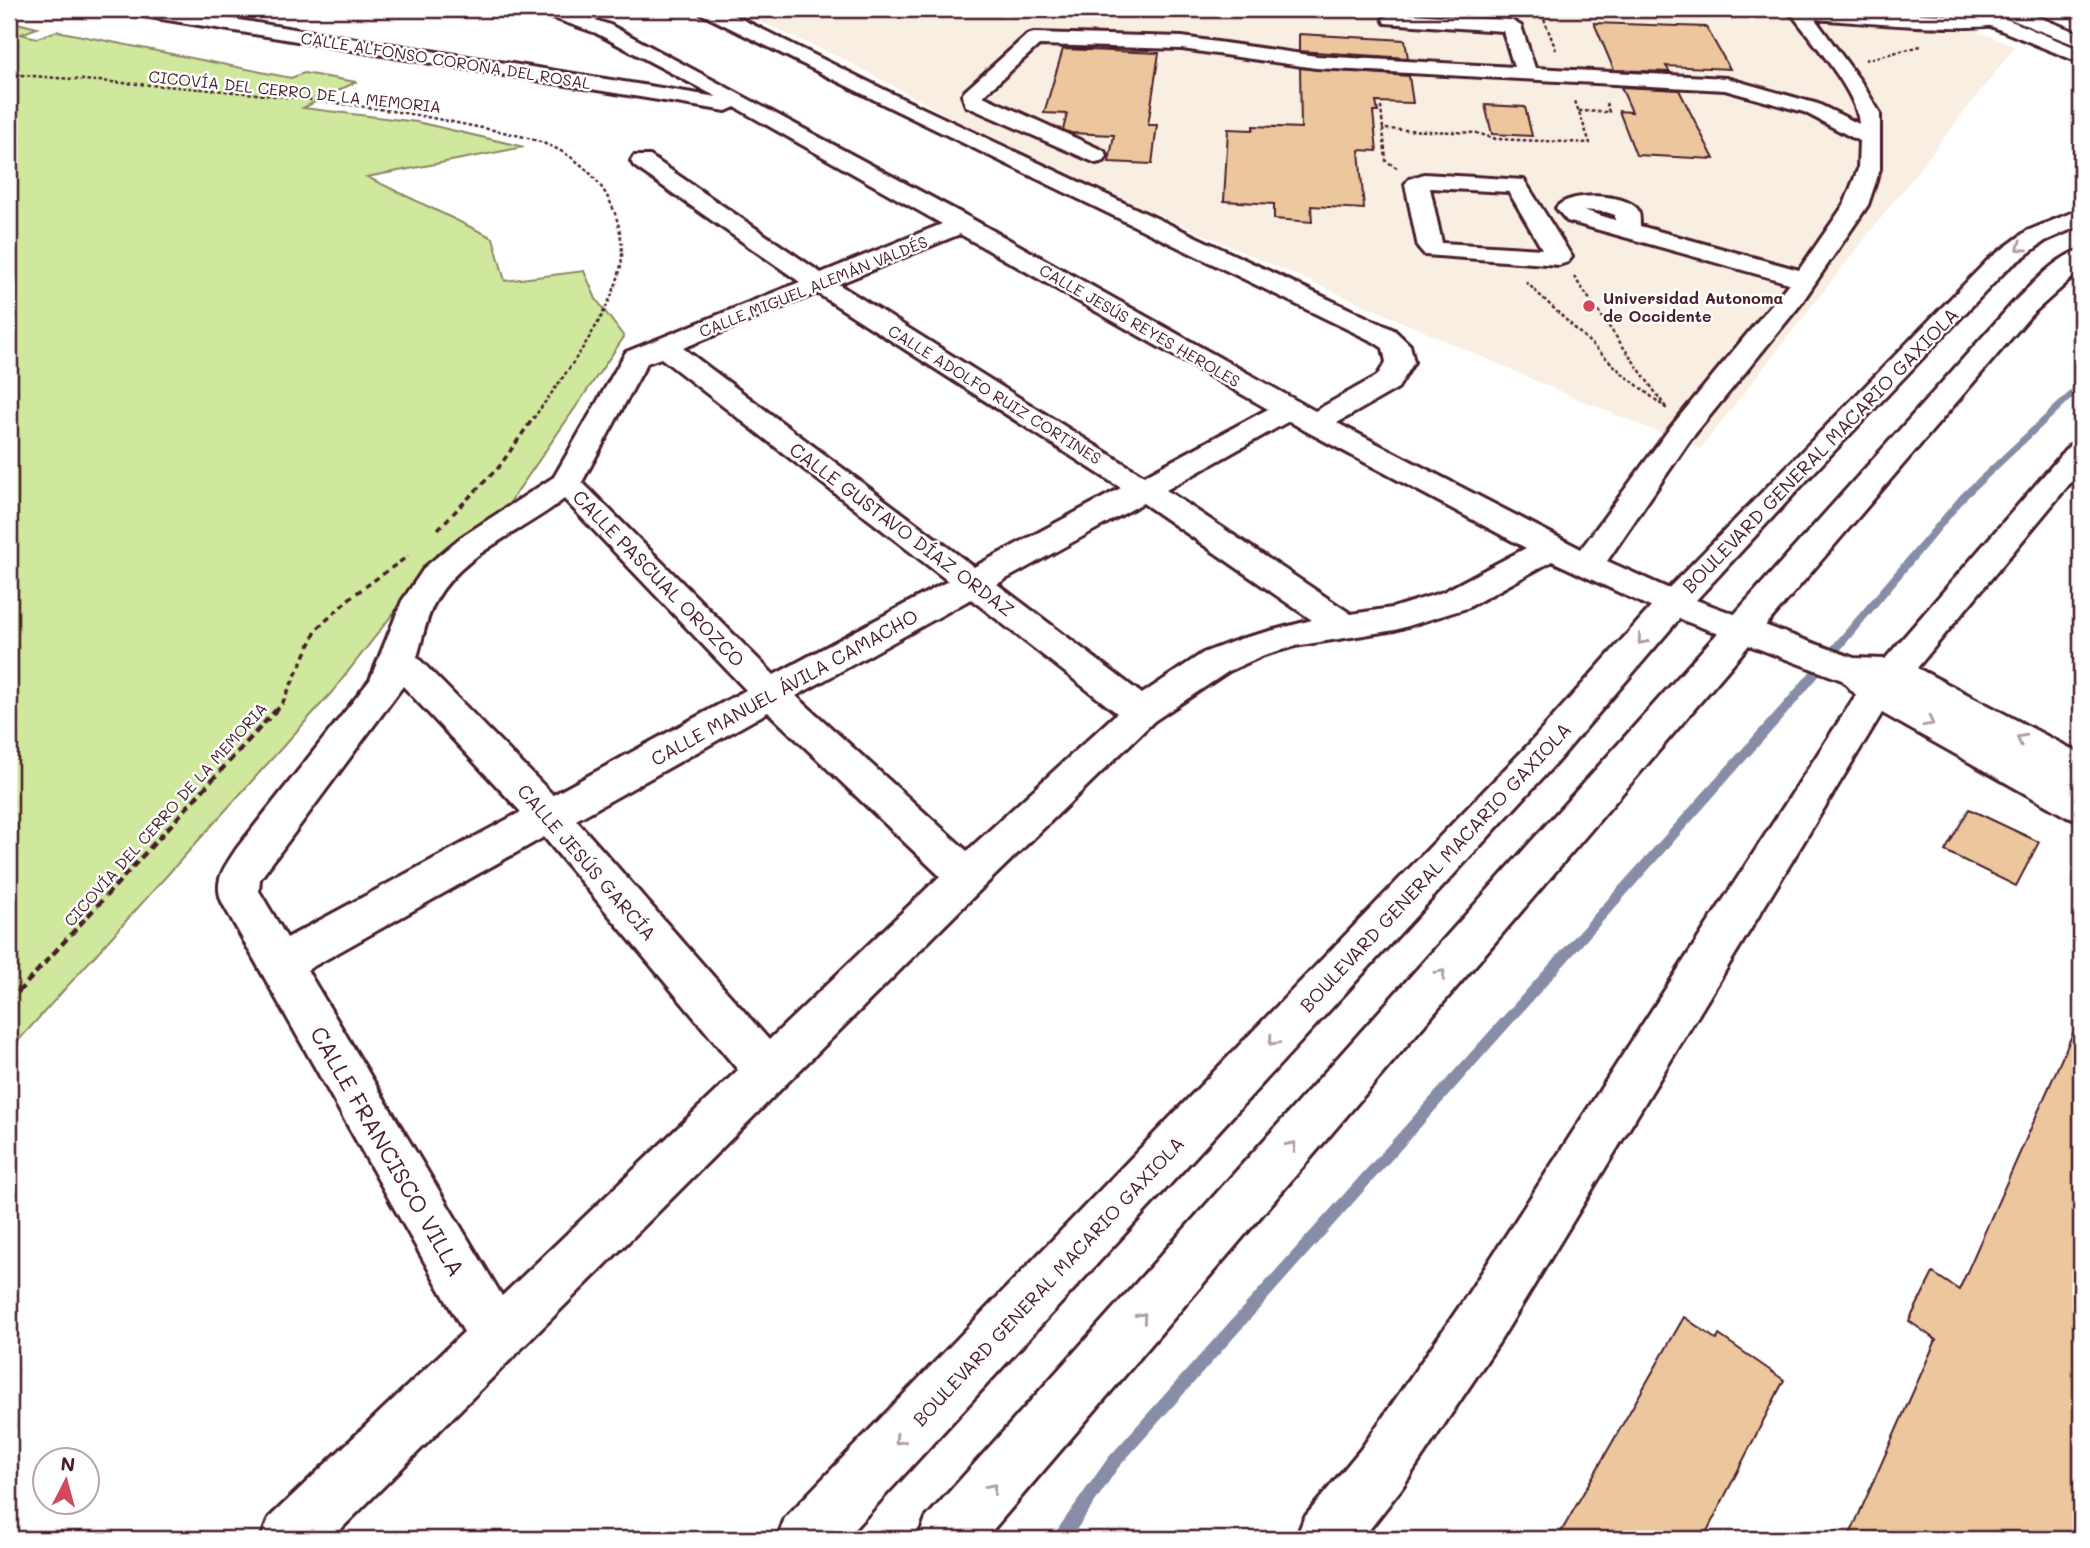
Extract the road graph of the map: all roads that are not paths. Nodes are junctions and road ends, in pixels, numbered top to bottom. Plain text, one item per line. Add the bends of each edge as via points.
1 (137, 9) edge
2 (546, 9) edge
3 (707, 9) edge
4 (1966, 9) edge
5 (2029, 9) edge
6 (1797, 11) edge
7 (1999, 15) edge
8 (1392, 19) dead end
9 (2081, 30) edge
10 (1516, 36) junction
11 (2081, 41) edge
12 (1418, 49) junction
13 (2081, 57) edge
14 (1526, 72) junction
15 (755, 110) junction
16 (1870, 138) junction
17 (1096, 156) dead end
18 (642, 161) dead end
19 (2081, 216) edge
20 (963, 225) junction
21 (1539, 225) junction
22 (1628, 229) dead end
23 (2081, 258) edge
24 (820, 284) junction
25 (1797, 289) junction
26 (663, 346) junction
27 (1302, 417) junction
28 (2081, 452) edge
29 (566, 483) junction
30 (1144, 489) junction
31 (1569, 557) junction
32 (972, 583) junction
33 (1673, 604) junction
34 (1347, 628) junction
35 (1741, 630) junction
36 (398, 659) junction
37 (1866, 675) junction
38 (771, 694) junction
39 (1141, 712) junction
40 (2081, 771) edge
41 (2081, 806) edge
42 (549, 816) junction
43 (967, 876) junction
44 (279, 964) junction
45 (768, 1071) junction
46 (497, 1338) junction
47 (290, 1539) edge
48 (806, 1539) edge
49 (947, 1539) edge
50 (1325, 1539) edge

1 - 15 main road, CALLE ALFONSO CORONA DEL ROSAL
2 - 15 main road, CALLE JESÚS REYES HEROLES via 603,29
3 - 27 main road, CALLE MANUEL ÁVILA CAMACHO via 1396,345 1397,370 1388,382
4 - 7 main road
5 - 9 main road
6 - 7 main road via 1952,22
6 - 16 main road via 1869,113
7 - 11 main road
7 - 13 main road
8 - 10 main road via 1507,24
10 - 12 main road
10 - 14 main road
12 - 14 main road
12 - 17 main road via 1316,62 1182,43 1040,38 1030,41 972,95 973,102
14 - 16 main road via 1747,88 1811,108
15 - 20 main road, CALLE JESÚS REYES HEROLES
16 - 25 main road via 1865,187
18 - 24 main road, CALLE ADOLFO RUIZ CORTINES
19 -> 33 main road, BOULEVARD GENERAL MACARIO GAXIOLA via 2036,236 1998,264
20 - 24 main road, CALLE MIGUEL ALEMÁN VALDÉS
20 - 27 main road, CALLE JESÚS REYES HEROLES
21 - 21 main road via 1559,257 1452,253 1430,247 1419,182 1516,185
21 - 25 main road
22 - 25 main road
23 - 35 main road via 2022,309
24 - 26 main road, CALLE MIGUEL ALEMÁN VALDÉS
24 - 30 main road, CALLE ADOLFO RUIZ CORTINES
25 - 31 main road via 1680,434
26 - 29 main road, CALLE MIGUEL ALEMÁN VALDÉS via 633,362
26 - 32 main road, CALLE GUSTAVO DÍAZ ORDAZ
27 - 30 main road, CALLE MANUEL ÁVILA CAMACHO
27 - 31 main road, CALLE JESÚS REYES HEROLES
28 - 37 main road
29 - 36 main road, CALLE FRANCISCO VILLA via 486,534 433,579 413,612
29 - 38 main road, CALLE PASCUAL OROZCO
30 - 32 main road, CALLE MANUEL ÁVILA CAMACHO
30 - 34 main road, CALLE ADOLFO RUIZ CORTINES
31 - 33 main road, CALLE JESÚS REYES HEROLES
31 - 34 main road via 1455,600
32 - 38 main road, CALLE MANUEL ÁVILA CAMACHO
32 - 39 main road, CALLE GUSTAVO DÍAZ ORDAZ
33 - 35 main road, CALLE JESÚS REYES HEROLES
33 -> 48 main road, BOULEVARD GENERAL MACARIO GAXIOLA via 1543,753
34 - 39 main road via 1293,635 1228,657
35 - 37 main road, CALLE JESÚS REYES HEROLES
49 -> 35 main road
36 - 42 main road, CALLE JESÚS GARCÍA
36 - 44 main road, CALLE FRANCISCO VILLA via 369,708 240,878 238,892
40 -> 37 main road
37 -> 41 main road
37 - 50 main road via 1481,1322 1381,1469
38 - 42 main road, CALLE MANUEL ÁVILA CAMACHO
38 - 43 main road, CALLE PASCUAL OROZCO
39 - 43 main road
42 - 44 main road, CALLE MANUEL ÁVILA CAMACHO
42 - 45 main road, CALLE JESÚS GARCÍA
43 - 45 main road
44 - 46 main road, CALLE FRANCISCO VILLA
45 - 46 main road
46 - 47 main road

